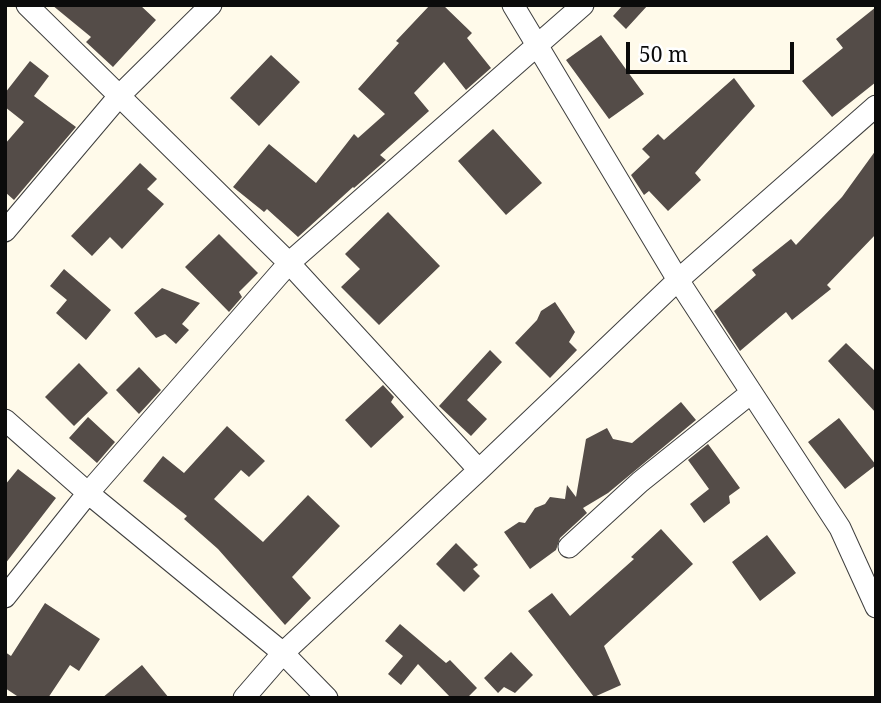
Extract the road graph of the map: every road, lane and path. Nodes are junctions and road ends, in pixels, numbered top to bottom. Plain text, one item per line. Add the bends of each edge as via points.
1 (27, 5) edge
2 (211, 5) edge
3 (513, 5) edge
4 (583, 5) edge
5 (538, 46) junction
6 (120, 95) junction
7 (876, 106) edge
8 (5, 231) edge
9 (289, 263) junction
10 (678, 280) junction
11 (751, 393) junction
12 (5, 420) edge
13 (479, 470) junction
14 (88, 493) junction
15 (569, 547) dead end
16 (5, 597) edge
17 (876, 607) edge
18 (283, 653) junction
19 (244, 698) edge
20 (327, 698) edge

1 - 6 street
2 - 6 street
3 - 5 street
4 - 5 street
5 - 9 street
5 - 10 street
6 - 8 street
6 - 9 street
7 - 10 street
9 - 13 street
9 - 14 street
10 - 11 street
10 - 13 street
11 - 15 street via 640,482
11 - 17 street via 840,528
12 - 14 street
13 - 18 street
14 - 16 street
14 - 18 street
18 - 19 street
18 - 20 street

